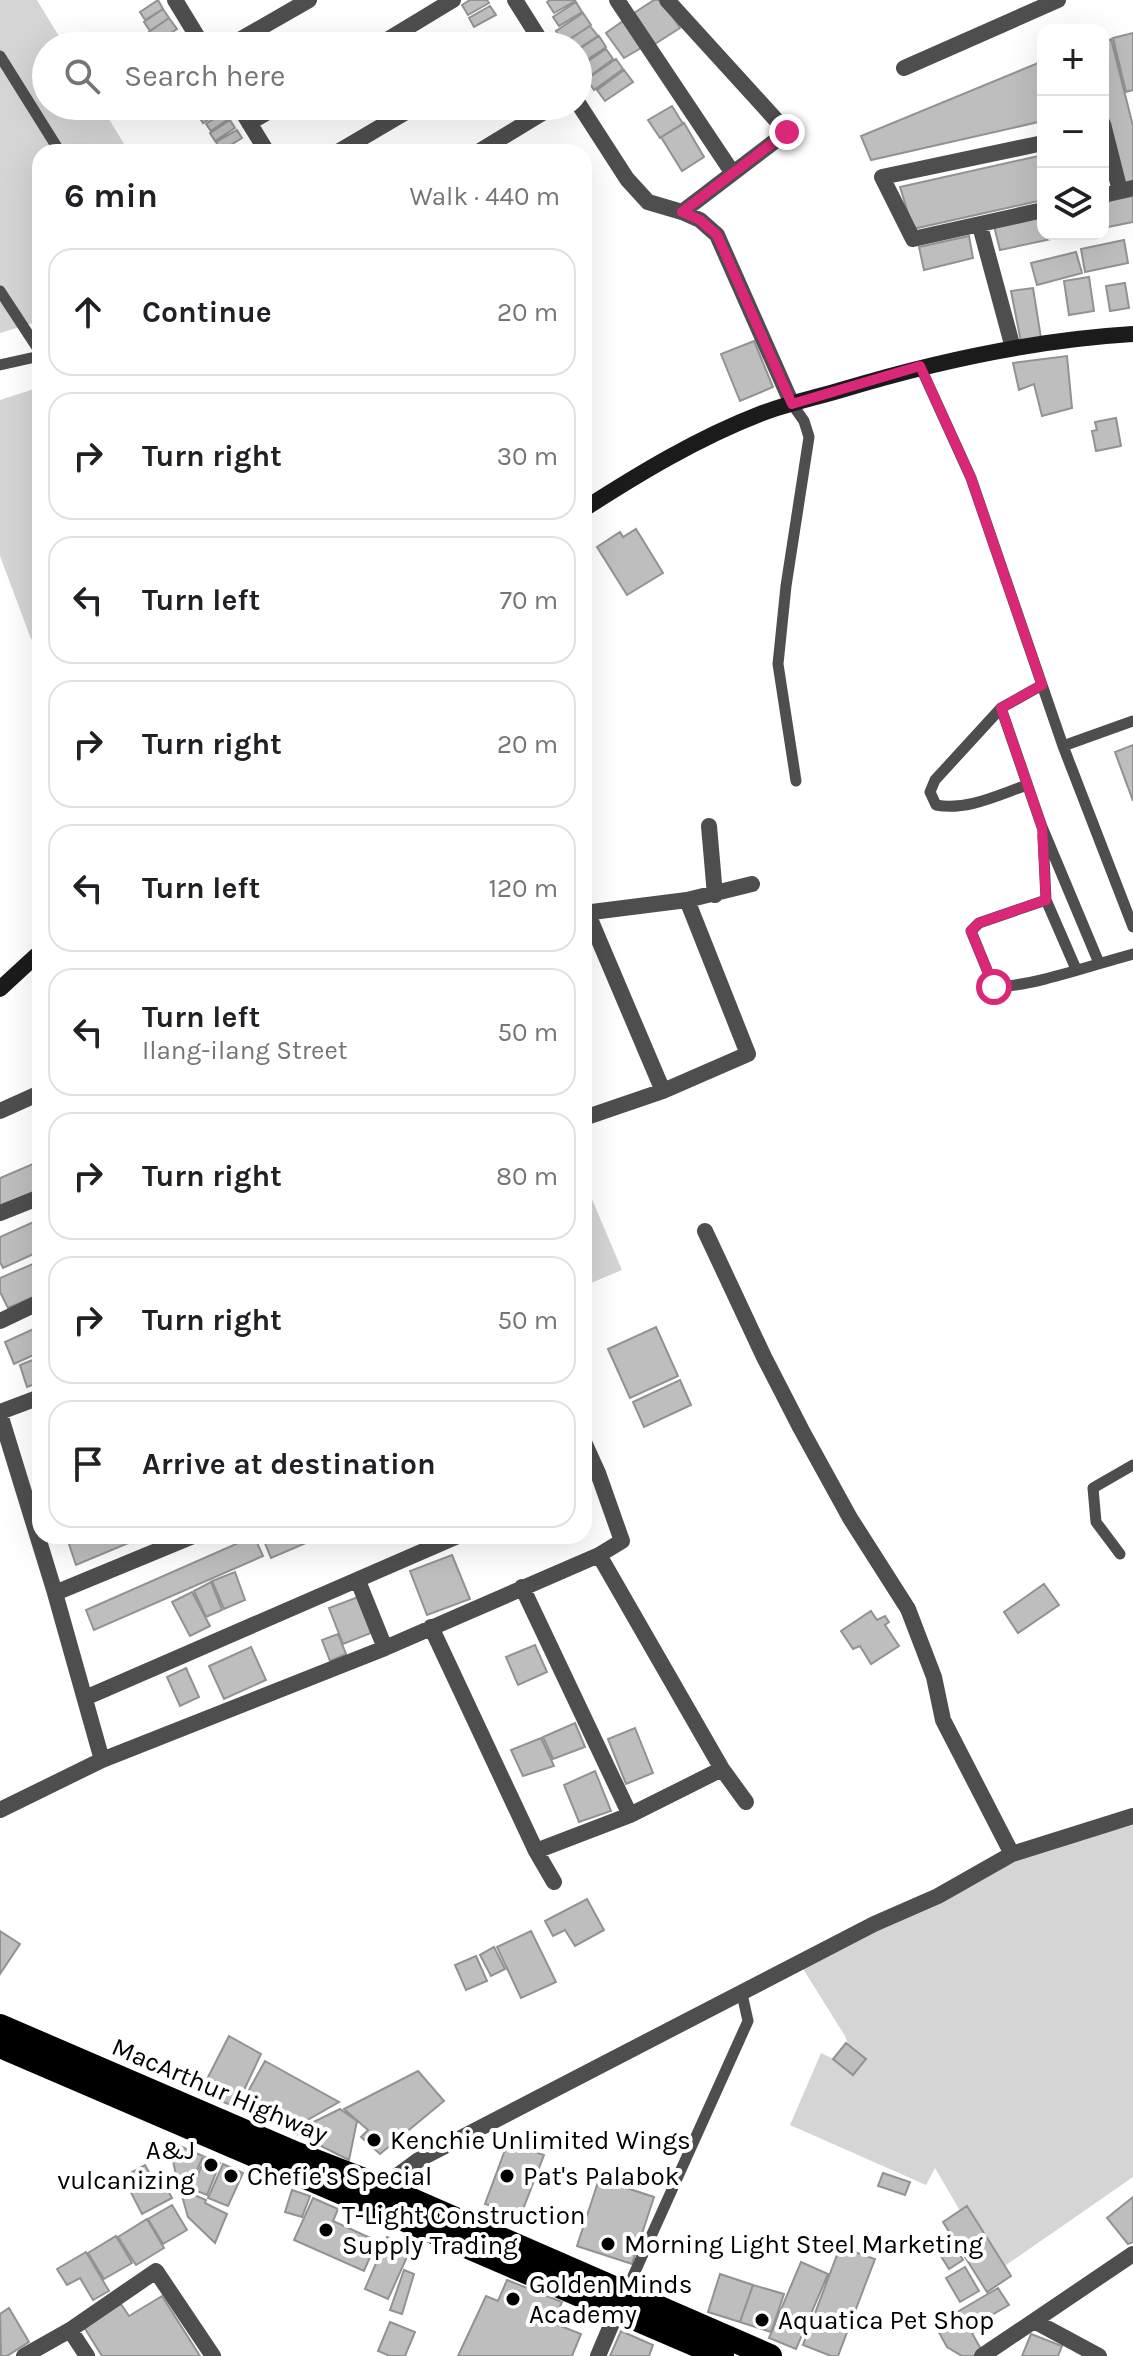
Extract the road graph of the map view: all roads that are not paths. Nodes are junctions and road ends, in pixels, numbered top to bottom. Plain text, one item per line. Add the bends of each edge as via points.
1 (309, 0) edge
2 (453, 0) edge
3 (515, 0) edge
4 (617, 0) edge
5 (667, 0) edge
6 (1058, 0) edge
7 (177, 1) edge
8 (195, 32) edge
9 (253, 32) edge
10 (400, 32) edge
11 (535, 32) edge
12 (0, 56) edge
13 (904, 68) dead end
14 (32, 107) edge
15 (40, 120) edge
16 (247, 120) edge
17 (254, 120) edge
18 (394, 120) edge
19 (531, 120) edge
20 (589, 120) edge
21 (249, 123) junction
22 (55, 144) edge
23 (262, 144) edge
24 (355, 144) edge
25 (491, 144) edge
26 (1037, 144) edge
27 (1109, 144) edge
28 (732, 172) junction
29 (1127, 190) edge
30 (682, 212) junction
31 (1037, 212) edge
32 (980, 226) junction
33 (0, 291) edge
34 (1133, 334) edge
35 (32, 341) edge
36 (1013, 348) junction
37 (32, 356) edge
38 (0, 365) edge
39 (920, 366) junction
40 (792, 404) junction
41 (592, 504) edge
42 (1042, 685) junction
43 (1001, 708) junction
44 (1133, 721) edge
45 (1063, 746) junction
46 (796, 781) dead end
47 (1027, 785) junction
48 (709, 826) dead end
49 (1042, 827) junction
50 (752, 884) dead end
51 (715, 895) junction
52 (687, 900) junction
53 (1046, 900) junction
54 (592, 911) edge
55 (592, 926) edge
56 (1133, 927) edge
57 (1133, 954) edge
58 (32, 959) edge
59 (1099, 963) junction
60 (1076, 969) junction
61 (0, 989) edge
62 (663, 1091) junction
63 (32, 1097) edge
64 (0, 1111) edge
65 (592, 1115) edge
66 (32, 1200) edge
67 (0, 1213) edge
68 (705, 1231) dead end
69 (32, 1306) edge
70 (0, 1321) edge
71 (32, 1400) edge
72 (0, 1413) edge
73 (1133, 1465) edge
74 (592, 1478) edge
75 (32, 1496) edge
76 (44, 1544) edge
77 (174, 1544) edge
78 (440, 1544) edge
79 (1120, 1554) dead end
80 (599, 1555) junction
81 (358, 1581) junction
82 (522, 1587) junction
83 (55, 1593) junction
84 (431, 1627) junction
85 (385, 1648) junction
86 (85, 1698) junction
87 (102, 1760) junction
88 (722, 1769) junction
89 (746, 1802) dead end
90 (0, 1810) edge
91 (630, 1815) junction
92 (1133, 1816) edge
93 (536, 1851) junction
94 (1012, 1854) junction
95 (554, 1882) dead end
96 (742, 1994) junction
97 (0, 2026) edge
98 (0, 2046) edge
99 (378, 2198) junction
100 (1133, 2254) edge
101 (621, 2302) junction
102 (1034, 2321) junction
103 (70, 2330) junction
104 (24, 2356) edge
105 (87, 2356) edge
106 (213, 2356) edge
107 (598, 2356) edge
108 (722, 2356) edge
109 (770, 2356) edge
110 (982, 2356) edge
111 (1099, 2356) edge

1 - 9 street
2 - 10 street
3 - 11 street
4 - 28 street
5 - 28 street via 787,132
6 - 13 street
7 - 8 street
12 - 14 lane
15 - 22 lane
16 - 21 street
17 - 21 street
18 - 24 street
19 - 25 street
20 - 30 street via 648,202
21 - 23 street
26 - 32 street via 882,177 913,239
27 - 29 street
28 - 30 street
30 - 40 street via 717,235
31 - 32 street
32 - 36 street
33 - 35 lane
34 - 36 street
36 - 39 street
37 - 38 lane
39 - 40 street
39 - 42 lane via 971,478
40 - 41 street via 675,453
40 - 46 lane via 809,437 778,664
42 - 43 lane
42 - 45 lane
43 - 47 lane
43 - 47 lane via 930,792 936,805 950,808
44 - 45 lane
45 - 56 lane
47 - 49 lane
48 - 51 street
49 - 53 lane
49 - 59 lane
50 - 51 street
51 - 52 street
52 - 54 street
52 - 62 street via 748,1054
53 - 60 lane
53 - 60 lane via 979,923 971,931 994,987
55 - 62 street
57 - 59 lane
58 - 61 street
59 - 60 lane
62 - 65 street
63 - 64 street
66 - 67 street
68 - 94 street via 801,1429 908,1609 934,1677 943,1720
69 - 70 street
71 - 72 street
72 - 75 street
73 - 79 lane via 1093,1488 1096,1522
74 - 80 street via 622,1541
76 - 83 street
77 - 83 street
78 - 81 street
80 - 82 street
80 - 88 street
81 - 85 street
81 - 86 street
82 - 84 street
82 - 91 street
83 - 86 street
84 - 85 street
84 - 93 street
85 - 87 street
86 - 87 street
87 - 90 street
88 - 89 street
88 - 91 street
91 - 93 street
92 - 94 street
93 - 95 street
94 - 96 street
96 - 99 street via 420,2159
96 - 101 lane via 748,2021
97 - 99 highway, MacArthur Highway via 297,2154
98 - 99 highway, MacArthur Highway
99 - 101 highway, MacArthur Highway
100 - 102 street
101 - 107 street
101 - 108 highway, MacArthur Highway
101 - 109 highway, MacArthur Highway
102 - 110 street
102 - 111 street
103 - 104 street
103 - 105 street
103 - 106 street via 156,2271

